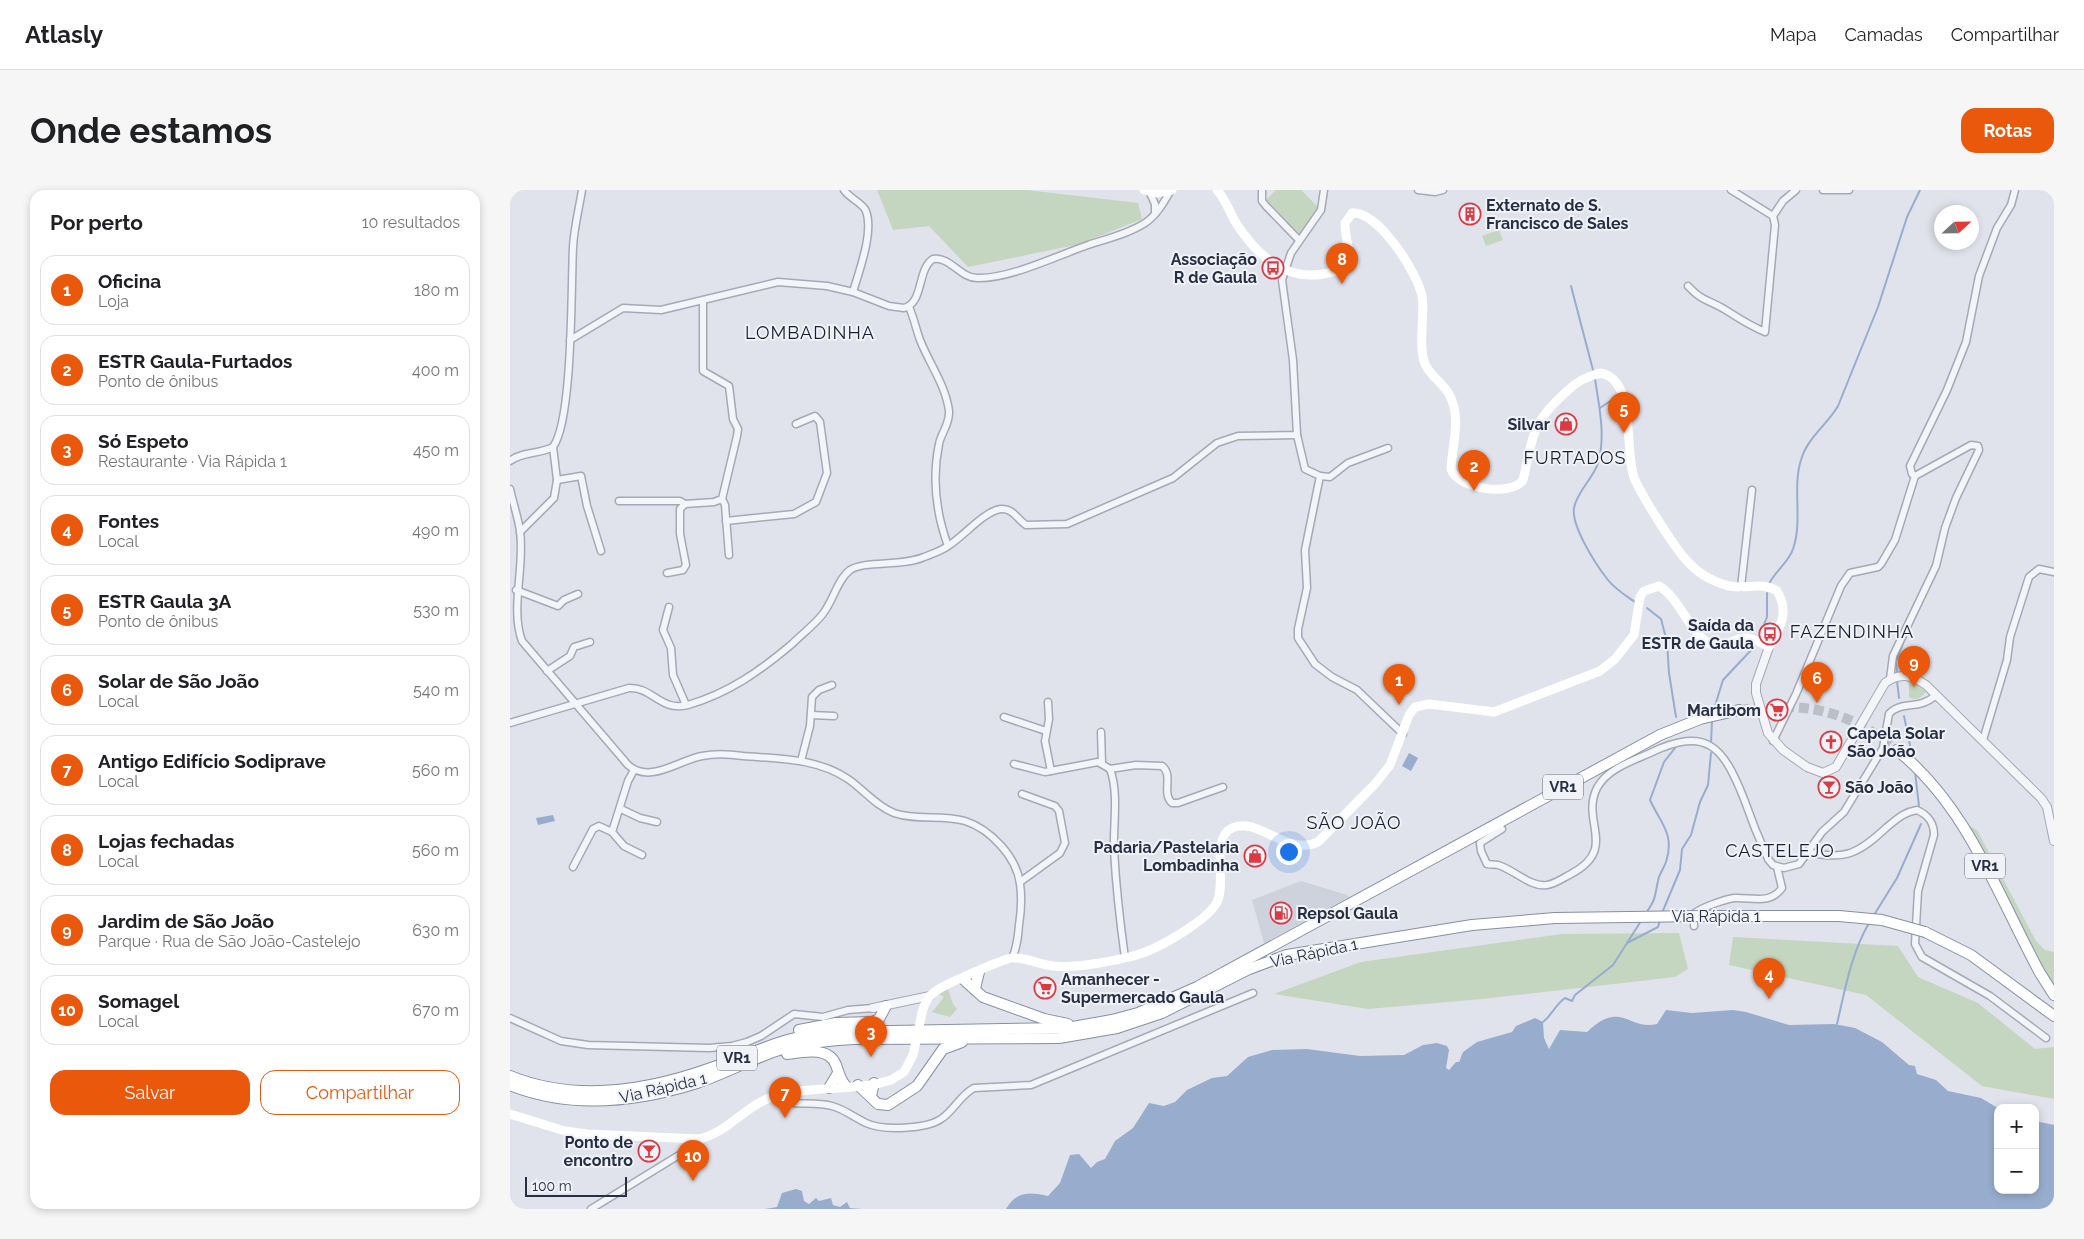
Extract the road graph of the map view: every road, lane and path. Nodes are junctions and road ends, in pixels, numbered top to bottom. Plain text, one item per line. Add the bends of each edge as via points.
1 (582, 190) edge
2 (844, 190) edge
3 (1172, 190) edge
4 (1218, 190) edge
5 (1262, 190) edge
6 (1324, 190) edge
7 (1418, 190) edge
8 (1443, 190) edge
9 (1731, 190) edge
10 (1796, 190) edge
11 (1823, 190) edge
12 (1849, 190) edge
13 (2015, 190) edge
14 (1147, 191) edge
15 (1155, 214) junction
16 (1773, 216) junction
17 (1299, 240) junction
18 (1284, 271) junction
19 (1688, 286) dead end
20 (853, 292) junction
21 (703, 300) junction
22 (910, 307) junction
23 (570, 340) junction
24 (796, 424) dead end
25 (1296, 435) junction
26 (553, 447) junction
27 (1388, 448) dead end
28 (510, 460) edge
29 (1320, 476) junction
30 (1915, 476) junction
31 (557, 480) junction
32 (510, 489) edge
33 (1752, 490) dead end
34 (722, 500) junction
35 (619, 501) dead end
36 (684, 504) junction
37 (726, 521) junction
38 (520, 532) junction
39 (948, 546) junction
40 (601, 550) dead end
41 (729, 554) dead end
42 (2054, 572) edge
43 (668, 573) dead end
44 (514, 585) edge
45 (1741, 587) junction
46 (578, 594) dead end
47 (669, 607) dead end
48 (512, 626) edge
49 (590, 642) dead end
50 (1769, 647) junction
51 (547, 671) junction
52 (1890, 679) junction
53 (832, 685) dead end
54 (1936, 695) junction
55 (1048, 702) dead end
56 (577, 703) junction
57 (686, 705) junction
58 (1739, 710) tunnel mouth
59 (811, 715) junction
60 (834, 716) dead end
61 (1004, 717) dead end
62 (510, 723) edge
63 (1046, 731) junction
64 (1101, 732) dead end
65 (1403, 734) junction
66 (1984, 740) junction
67 (1773, 741) junction
68 (1897, 750) tunnel mouth
69 (801, 761) junction
70 (1102, 763) junction
71 (1014, 764) dead end
72 (634, 770) junction
73 (1110, 770) junction
74 (1050, 771) junction
75 (1223, 787) dead end
76 (1022, 794) dead end
77 (621, 808) junction
78 (2051, 808) edge
79 (657, 822) dead end
80 (1502, 829) dead end
81 (612, 832) junction
82 (2054, 840) edge
83 (1807, 852) junction
84 (642, 855) dead end
85 (574, 867) dead end
86 (1777, 867) junction
87 (1020, 882) junction
88 (1694, 926) dead end
89 (1012, 958) junction
90 (1125, 958) junction
91 (979, 972) junction
92 (963, 978) junction
93 (975, 988) junction
94 (1253, 993) dead end
95 (2054, 994) edge
96 (930, 996) junction
97 (886, 1006) junction
98 (873, 1008) junction
99 (2054, 1016) edge
100 (510, 1018) edge
101 (876, 1020) junction
102 (1084, 1026) junction
103 (978, 1038) junction
104 (2046, 1038) dead end
105 (772, 1043) junction
106 (756, 1058) junction
107 (838, 1073) junction
108 (510, 1076) edge
109 (874, 1083) junction
110 (510, 1085) edge
111 (858, 1085) junction
112 (846, 1086) junction
113 (829, 1088) junction
114 (784, 1094) junction
115 (871, 1096) junction
116 (510, 1114) edge
117 (692, 1139) junction
118 (590, 1209) edge

1 - 23 street via 573,245
2 - 20 street via 863,207 867,218 865,245
3 - 14 main road
3 - 15 street
4 - 18 main road via 1252,243
5 - 17 street via 1262,201
6 - 17 street via 1321,210
7 - 8 street
9 - 16 street
10 - 16 street via 1783,200
11 - 12 street
13 - 30 street via 1979,276 1966,342 1948,390 1910,466
14 - 15 street via 1155,204
15 - 22 street via 1135,229 1003,274 969,277 943,259 933,259 925,266
16 - 19 street via 1775,234 1765,332 1706,303
17 - 18 street
18 - 25 street via 1282,291 1293,360
18 - 45 main road via 1319,275 1346,265 1350,255 1345,223 1352,213 1358,212 1373,220 1388,236 1421,292 1423,358 1452,401 1456,426 1450,469 1458,480 1483,488 1512,489 1520,485 1524,480 1533,437 1544,412 1573,385 1590,375 1601,373 1610,377 1626,400 1631,469 1678,550 1702,574 1730,586
20 - 21 street via 778,282
20 - 22 street via 889,306
21 - 23 street via 661,310 623,308
21 - 34 street via 703,371 729,386 732,419 738,431
22 - 39 street via 949,411 937,456 936,502
23 - 26 street via 561,431
24 - 37 street via 816,416 820,422 827,473 816,502 794,514
25 - 29 street via 1305,469
25 - 39 street via 1238,436 1217,443 1173,478 1067,524 1026,524 1014,513 999,510 990,513
26 - 28 street
26 - 31 street
27 - 29 street via 1348,463 1330,478
29 - 65 street via 1304,550 1307,588 1298,638 1315,664 1357,690
30 - 52 street via 1971,445 1978,446 1979,453 1945,528 1936,566 1893,656
30 - 67 street via 1895,540 1881,564 1850,573 1841,586
31 - 38 street via 554,498
31 - 40 street via 581,476
32 - 38 street
33 - 45 street
34 - 36 street
34 - 37 street
35 - 36 street via 680,501
36 - 43 street via 679,518 686,568
37 - 41 street
38 - 44 street
39 - 57 street via 909,562 855,568 844,578 812,626 753,675 726,691
42 - 66 street via 2038,569 2030,577 2010,637 2007,660
44 - 46 street via 558,606
44 - 48 street
45 - 50 main road via 1765,586 1777,591 1781,598 1784,618
47 - 57 street via 663,630 671,648 673,675
48 - 51 street
49 - 51 street via 574,647 570,656
50 - 65 main road via 1747,638 1711,645 1668,592 1654,586 1640,597 1634,635 1604,669 1494,712 1422,704 1412,710
50 - 67 street via 1758,676 1756,693
51 - 56 street
52 - 54 street via 1910,676
52 - 67 street via 1836,767 1823,773 1814,771
53 - 59 street via 812,697
54 - 66 street
54 - 83 street via 1925,704 1896,708 1889,714 1883,748 1844,812 1822,832
55 - 63 street
56 - 57 street via 637,688 666,705
56 - 62 street
56 - 72 street
58 - 102 highway, Via Rápida 1 / VR1 via 1700,718 1673,729 1189,991 1138,1013
59 - 60 street
59 - 69 street
61 - 63 street
63 - 74 street
64 - 70 street
65 - 90 main road via 1385,772 1318,842 1297,846 1243,826 1226,832 1221,841 1222,887 1210,912 1168,940
66 - 78 street
68 - 95 highway, VR1 via 1932,783 1958,817
69 - 72 street via 710,755 654,772
69 - 87 street via 834,771 850,780 880,806 894,812 912,817 965,821 982,829 1005,851
70 - 73 street
70 - 74 street
71 - 74 street via 1041,772
72 - 77 street
73 - 75 street via 1136,765 1162,766 1167,773 1166,794 1172,803
73 - 90 street
76 - 87 street via 1055,806 1061,816 1065,843 1060,853
77 - 79 street
77 - 81 street
78 - 82 street
80 - 86 street via 1480,843 1487,864 1498,865 1537,885 1546,886 1558,881 1578,870 1592,858 1596,849 1594,798 1602,780 1669,744 1698,741 1719,751 1730,765 1768,859
81 - 84 street via 624,846
81 - 85 street via 599,826 592,829
83 - 86 street via 1794,867
83 - 104 street via 1830,856 1854,854 1899,816 1917,810 1925,814 1934,827 1934,835 1918,891 1915,944 1918,950 1928,961 2002,1004
86 - 88 street via 1782,888 1771,898 1735,898 1701,908 1694,914
87 - 89 street via 1020,918
89 - 90 main road via 1058,967
89 - 91 main road
91 - 92 main road
91 - 93 highway
92 - 93 highway
92 - 96 main road
93 - 102 highway via 983,997 1044,1019
94 - 114 street via 1031,1085 974,1088 966,1092 948,1114 931,1124 879,1127 832,1106 794,1102
96 - 97 street
96 - 109 main road, bridge via 922,1012 909,1066 901,1075
97 - 98 street
97 - 101 highway via 883,1015
98 - 100 street via 823,1017 794,1014 748,1042 709,1048 588,1046 561,1041
98 - 101 highway
99 - 103 highway, Via Rápida 1 / VR1, bridge via 1971,955 1925,932 1882,920 1839,916 1555,918 1472,925 1300,952 1273,960 1162,1013 1117,1028 1059,1038
101 - 105 highway via 815,1026
102 - 105 highway, Via Rápida 1 / VR1 via 1023,1030 834,1032
103 - 106 highway, Via Rápida 1 / VR1 via 833,1040 798,1045
103 - 115 highway via 943,1049 918,1086 894,1102 880,1105
105 - 108 highway, Via Rápida 1 / VR1 via 692,1075 610,1091 551,1089
106 - 107 highway via 819,1052 833,1058
106 - 110 highway, Via Rápida 1 / VR1 via 696,1083 612,1100 551,1098
107 - 112 highway
107 - 113 highway
109 - 111 main road
109 - 115 highway
111 - 112 main road
111 - 115 highway
112 - 113 main road
113 - 114 main road
114 - 117 main road via 754,1106 715,1134
116 - 117 main road via 565,1131
117 - 118 street via 684,1152

